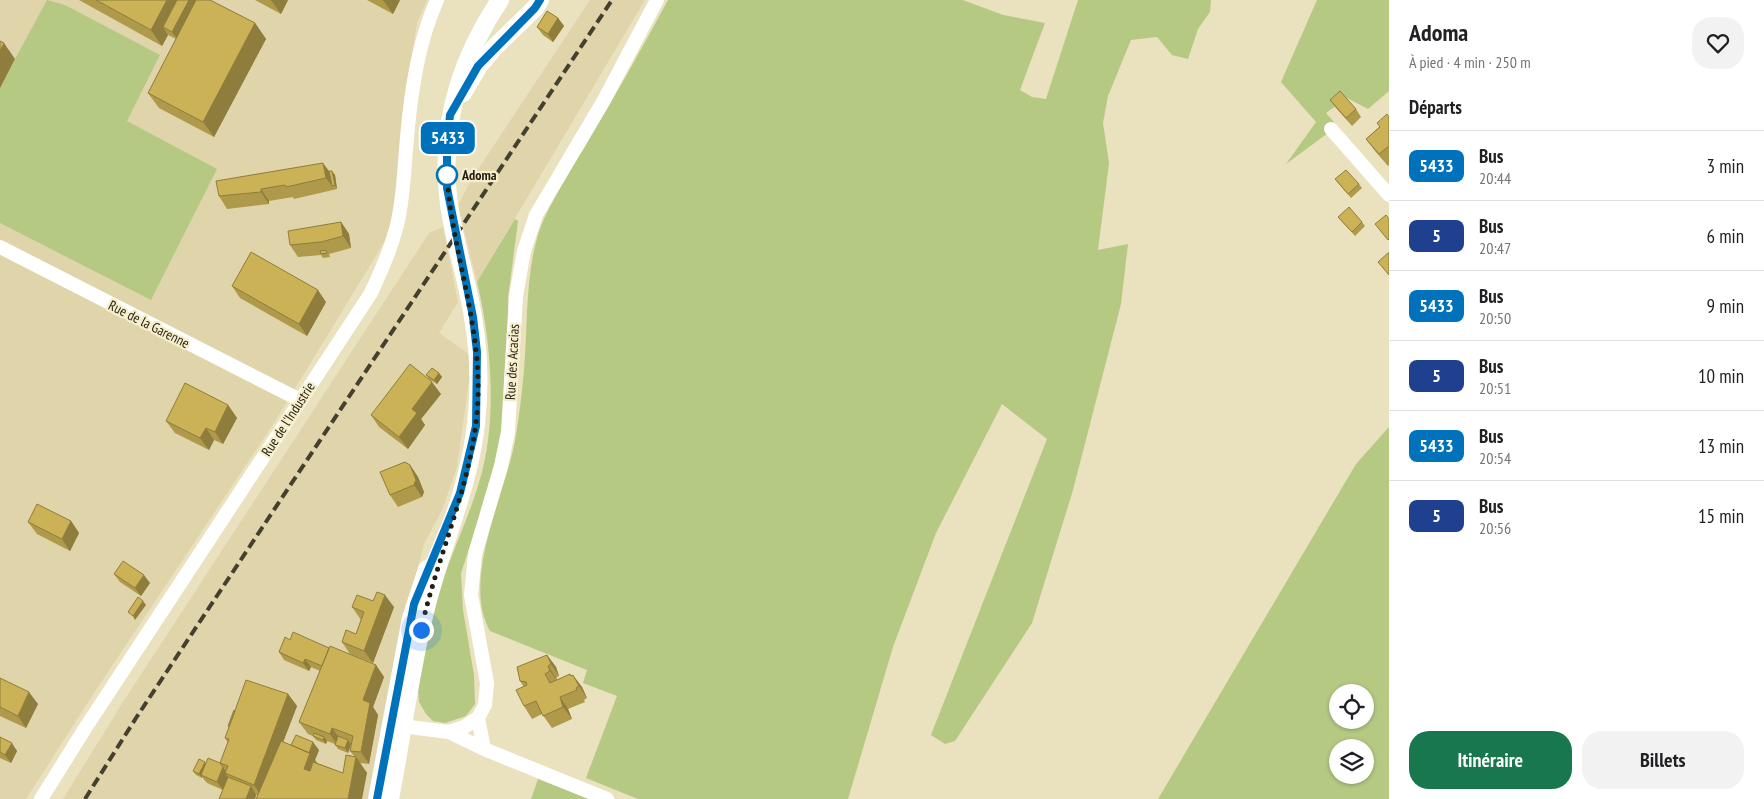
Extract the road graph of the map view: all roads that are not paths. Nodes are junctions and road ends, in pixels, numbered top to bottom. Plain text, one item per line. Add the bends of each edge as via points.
1 (437, 0) edge
2 (500, 0) edge
3 (540, 0) edge
4 (656, 0) edge
5 (450, 115) junction
6 (1331, 129) dead end
7 (1384, 180) edge
8 (1389, 195) edge
9 (0, 247) edge
10 (300, 400) junction
11 (478, 718) junction
12 (397, 725) junction
13 (449, 732) junction
14 (484, 750) junction
15 (41, 799) edge
16 (377, 799) edge
17 (390, 799) edge
18 (607, 799) edge

1 - 10 street, Rue de l'Industrie via 419,53 402,195 387,257 371,293
2 - 5 main road via 473,45
3 - 5 main road via 478,66
4 - 11 street, Rue des Acacias via 604,100 536,216 524,251 516,296 508,432 475,554 471,595 487,683 485,705
5 - 12 main road via 447,188 473,317 478,402 469,461 460,493 414,604
6 - 7 street
7 - 8 street
9 - 10 street, Rue de la Garenne
10 - 15 street, Rue de l'Industrie
11 - 13 street
11 - 14 street
12 - 13 street
12 - 16 main road
12 - 17 main road
13 - 14 street
14 - 18 street

